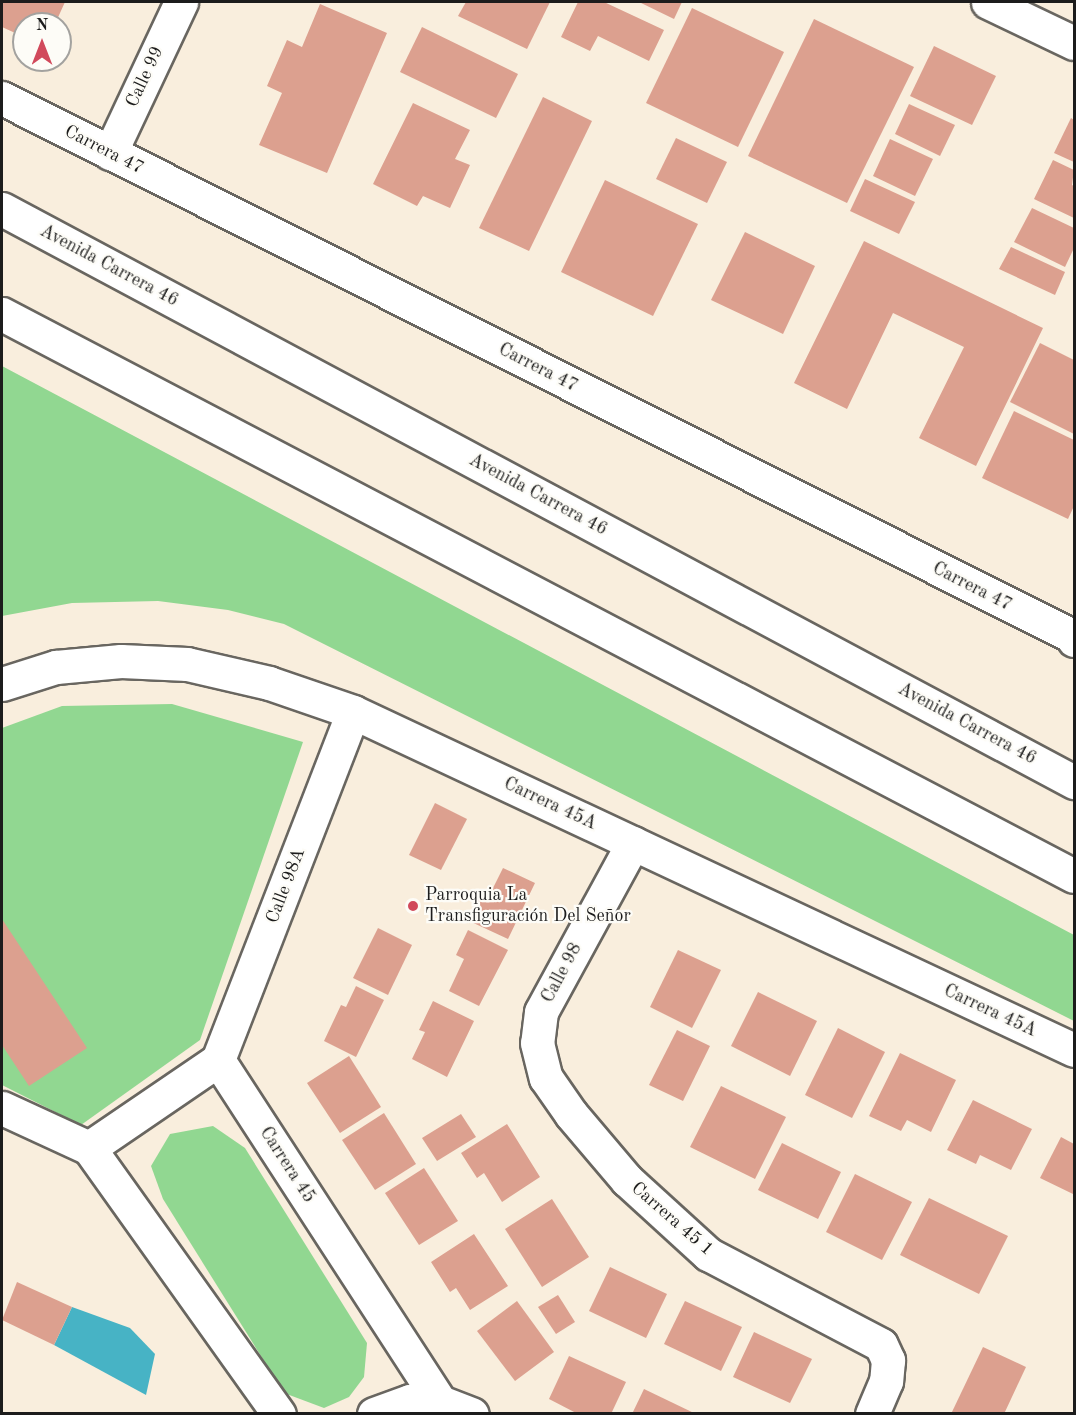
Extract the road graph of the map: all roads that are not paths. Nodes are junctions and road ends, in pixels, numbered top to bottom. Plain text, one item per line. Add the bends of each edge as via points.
1 (181, 2) edge
2 (988, 2) edge
3 (1074, 43) edge
4 (2, 98) edge
5 (110, 153) junction
6 (2, 208) edge
7 (2, 314) edge
8 (1074, 638) edge
9 (2, 684) edge
10 (353, 712) junction
11 (1074, 782) edge
12 (633, 843) junction
13 (1074, 876) edge
14 (537, 1043) joint
15 (1074, 1050) edge
16 (219, 1060) junction
17 (2, 1108) edge
18 (89, 1148) junction
19 (440, 1402) junction
20 (279, 1413) edge
21 (374, 1413) edge
22 (472, 1413) edge
23 (872, 1413) edge

1 - 5 street, Calle 99
2 - 3 street
4 - 5 street, Carrera 47
5 - 8 street, Carrera 47
6 - 11 street, Avenida Carrera 46
7 - 13 street
9 - 10 street, Carrera 45A via 56,667 121,661 187,664 269,683
10 - 12 street, Carrera 45A
10 - 16 street, Calle 98A
12 - 14 street, Calle 98 via 541,1012
12 - 15 street, Carrera 45A
14 - 23 street, Carrera 45 1 via 546,1078 571,1114 627,1180 708,1254 881,1345 888,1360 886,1381
16 - 18 street
16 - 19 street, Carrera 45
17 - 18 street
18 - 20 street
19 - 21 street via 410,1401
19 - 22 street

